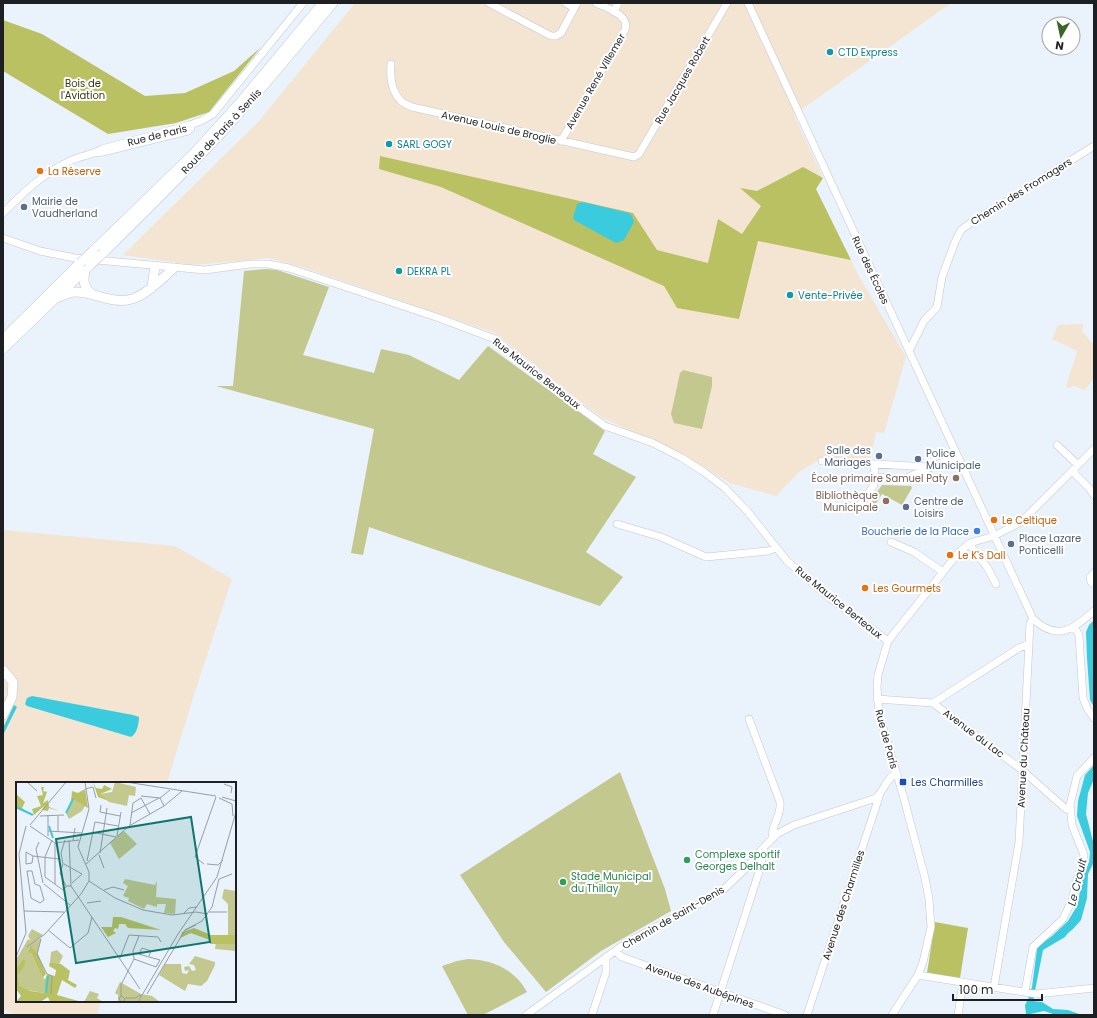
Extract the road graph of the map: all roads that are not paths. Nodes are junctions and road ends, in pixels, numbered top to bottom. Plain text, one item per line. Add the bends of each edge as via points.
1 (303, 3) edge
2 (323, 3) edge
3 (332, 3) edge
4 (489, 3) edge
5 (566, 3) edge
6 (596, 3) edge
7 (618, 3) edge
8 (727, 3) edge
9 (748, 3) edge
10 (576, 5) edge
11 (614, 12) junction
12 (392, 64) dead end
13 (561, 141) junction
14 (1094, 146) edge
15 (637, 156) joint
16 (3, 213) edge
17 (3, 238) edge
18 (82, 264) junction
19 (155, 266) junction
20 (174, 268) junction
21 (152, 287) junction
22 (92, 295) junction
23 (56, 298) junction
24 (3, 338) edge
25 (3, 349) edge
26 (909, 351) junction
27 (1057, 445) dead end
28 (1094, 449) edge
29 (957, 456) junction
30 (822, 461) dead end
31 (875, 464) junction
32 (1078, 465) junction
33 (930, 467) junction
34 (1072, 471) junction
35 (875, 477) junction
36 (1094, 495) edge
37 (859, 506) dead end
38 (617, 524) dead end
39 (994, 536) junction
40 (891, 542) dead end
41 (969, 544) junction
42 (776, 548) junction
43 (943, 572) junction
44 (1094, 573) edge
45 (996, 584) dead end
46 (1094, 584) edge
47 (1094, 610) edge
48 (1033, 619) junction
49 (1074, 626) junction
50 (888, 641) junction
51 (1029, 644) junction
52 (3, 670) edge
53 (877, 699) junction
54 (933, 702) junction
55 (3, 715) edge
56 (1094, 718) edge
57 (749, 719) dead end
58 (1094, 758) edge
59 (1022, 770) junction
60 (896, 773) junction
61 (880, 794) junction
62 (1070, 810) junction
63 (773, 838) junction
64 (764, 847) junction
65 (616, 952) junction
66 (606, 958) junction
67 (918, 975) junction
68 (963, 982) junction
69 (994, 987) junction
70 (1094, 988) edge
71 (721, 992) junction
72 (1030, 993) junction
73 (526, 1015) edge
74 (592, 1015) edge
75 (713, 1015) edge
76 (785, 1015) edge
77 (807, 1015) edge
78 (892, 1015) edge
79 (958, 1015) edge

1 - 16 street, Rue de Paris via 213,114 190,125 188,131 70,160 40,178
2 - 18 main road, Route de Paris à Senlis, bridge via 195,152 92,251
3 - 18 main road, Route de Paris à Senlis, bridge via 280,66 158,199 102,253
4 - 10 street via 551,36 561,33
5 - 10 street
6 - 11 street
7 - 11 street
8 - 15 street, Rue Jacques Robert
9 - 26 street, Rue des Écoles
11 - 13 street, Avenue René Villemer via 622,17 627,26
12 - 13 street, Avenue Louis de Broglie via 390,76 395,93 401,102 412,107
13 - 15 street, Avenue Louis de Broglie via 631,157
14 - 26 street, Chemin des Fromagers via 961,230 942,277 937,307 924,321
17 - 18 street, Rue Maurice Berteaux
18 - 19 street, Rue Maurice Berteaux via 115,262
18 - 22 main road via 84,286
18 - 23 main road
18 - 24 main road
19 - 20 street, Rue Maurice Berteaux
19 - 21 main road
20 - 21 main road
20 - 42 street, Rue Maurice Berteaux via 205,270 250,264 289,268 495,339 553,388 605,426 653,443 704,472 725,488 748,512
21 - 22 main road via 130,300
22 - 23 main road via 74,292
23 - 25 main road
26 - 29 street, Rue des Écoles
27 - 32 street
28 - 32 street, Rue de Paris
29 - 33 street
29 - 39 street, Rue des Écoles
30 - 31 street
31 - 33 street
31 - 35 street
32 - 34 street, Rue de Paris
33 - 35 street via 904,480
34 - 36 street
34 - 39 street, Rue de Paris via 1021,522
35 - 37 street via 874,485
38 - 42 street via 661,537 706,557
39 - 41 street, Rue de Paris
39 - 48 street
40 - 43 street via 914,552
41 - 43 street, Rue de Paris
41 - 45 street via 987,567
42 - 50 street, Rue Maurice Berteaux via 787,561 830,598
43 - 50 street, Rue de Paris
44 - 46 street via 1090,577
47 - 49 street
48 - 49 street via 1051,630 1068,630
48 - 51 street, Avenue du Château via 1030,623
49 - 56 street via 1079,635 1083,698
50 - 53 street, Rue de Paris via 878,675
51 - 54 street
51 - 59 street, Avenue du Château
52 - 55 main road via 13,682 12,697
53 - 54 street
53 - 60 street, Rue de Paris
54 - 59 street, Avenue du Lac
57 - 63 street via 780,802 772,832
58 - 62 street via 1077,776
59 - 62 street, Avenue du Lac
59 - 69 street, Avenue du Château via 1019,842
60 - 61 street via 889,778
60 - 67 street, Rue de Paris via 929,899 931,927
61 - 63 street, Chemin de Saint-Denis via 872,800 794,825
61 - 77 street, Avenue des Charmilles
62 - 72 street via 1072,825 1083,850 1083,862 1066,914 1033,947
63 - 64 street, Chemin de Saint-Denis
64 - 65 street, Chemin de Saint-Denis via 724,889 626,943
64 - 71 street via 758,875
65 - 66 street, Chemin de Saint-Denis
65 - 71 street, Avenue des Aubépines via 622,957
66 - 73 street, Chemin de Saint-Denis
66 - 74 street via 606,972
67 - 68 street
67 - 78 street, Rue de Paris
68 - 69 street
68 - 79 street
69 - 72 street
70 - 72 street
71 - 75 street
71 - 76 street, Avenue des Aubépines

